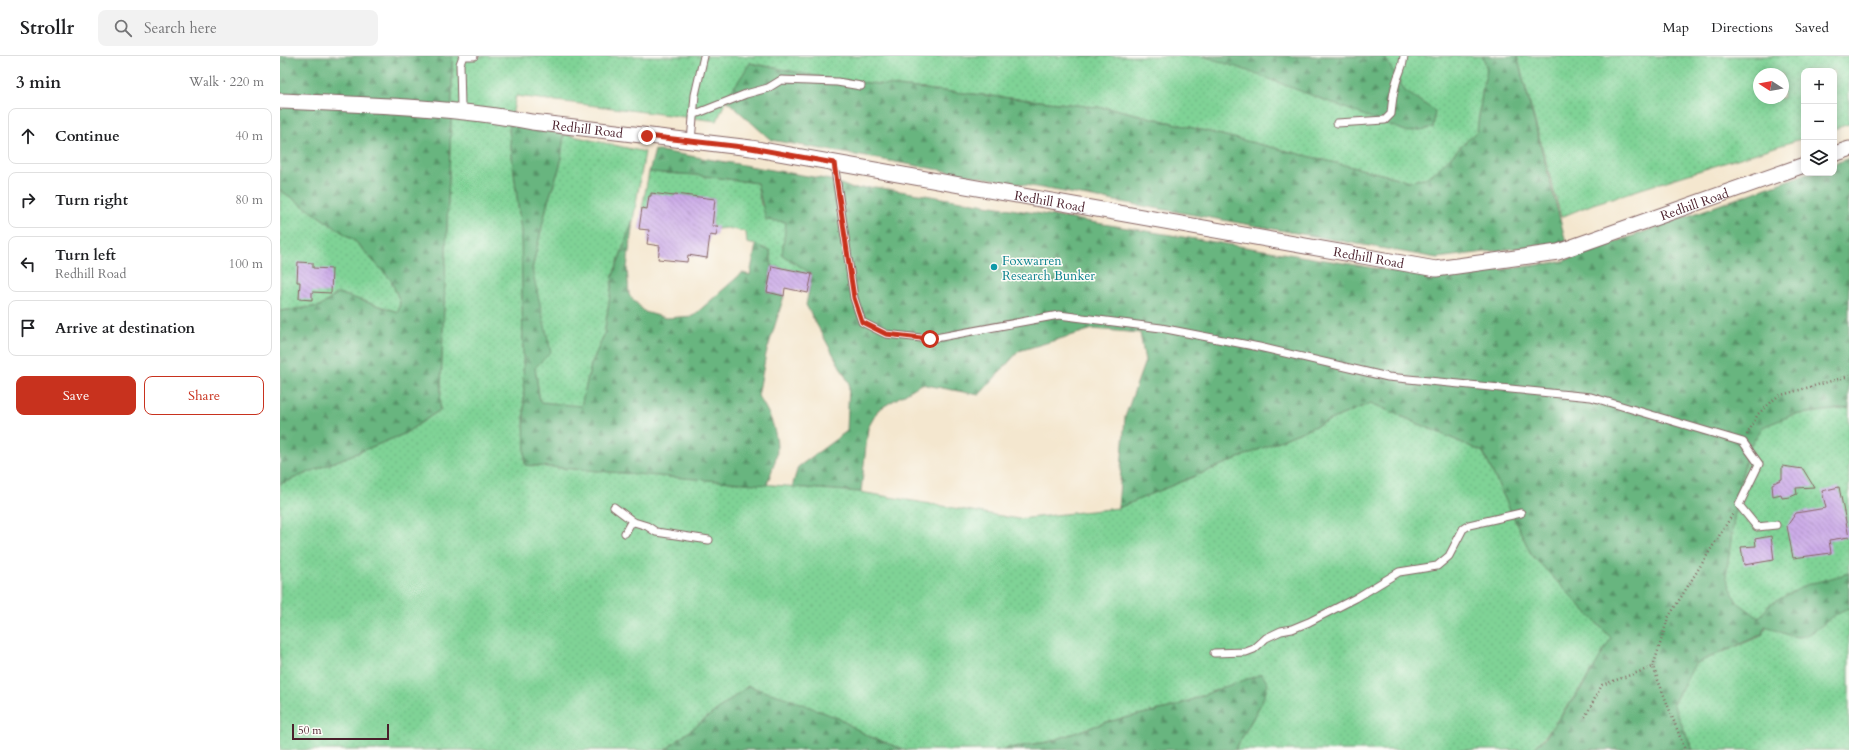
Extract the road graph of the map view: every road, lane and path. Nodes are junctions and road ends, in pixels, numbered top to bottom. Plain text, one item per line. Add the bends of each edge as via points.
1 (464, 56) edge
2 (474, 56) edge
3 (704, 56) edge
4 (1404, 56) edge
5 (861, 86) dead end
6 (280, 101) edge
7 (460, 107) dead end
8 (693, 115) junction
9 (1337, 123) dead end
10 (691, 141) junction
11 (1849, 149) edge
12 (1837, 153) edge
13 (834, 163) junction
14 (1801, 166) edge
15 (1849, 376) edge
16 (1743, 442) junction
17 (1739, 505) junction
18 (614, 507) dead end
19 (1521, 513) dead end
20 (634, 522) junction
21 (1776, 525) dead end
22 (625, 533) dead end
23 (709, 540) dead end
24 (1214, 653) dead end
25 (1653, 667) junction
26 (1585, 717) dead end
27 (1686, 750) edge

1 - 2 lane
1 - 7 lane via 460,64
3 - 8 lane
4 - 9 lane via 1403,68 1396,81 1391,114 1385,120
5 - 8 lane via 837,82 781,80 768,88
6 - 10 street, Redhill Road via 436,108
8 - 10 lane
10 - 13 street, Redhill Road via 751,148
11 - 12 street
13 - 14 street, Redhill Road via 1436,269 1558,252
13 - 16 lane via 854,298 862,322 886,334 930,339 1059,315 1161,328 1259,347 1388,377 1592,397
15 - 16 path via 1778,396 1758,414
16 - 17 lane via 1759,464
17 - 21 lane via 1757,527
17 - 25 path via 1668,618
18 - 20 lane
19 - 24 lane via 1469,525 1462,529 1449,556 1440,564 1399,572 1309,622 1266,638 1254,649 1246,652
20 - 22 lane
20 - 23 lane via 656,532
25 - 26 path via 1602,685
25 - 27 path

